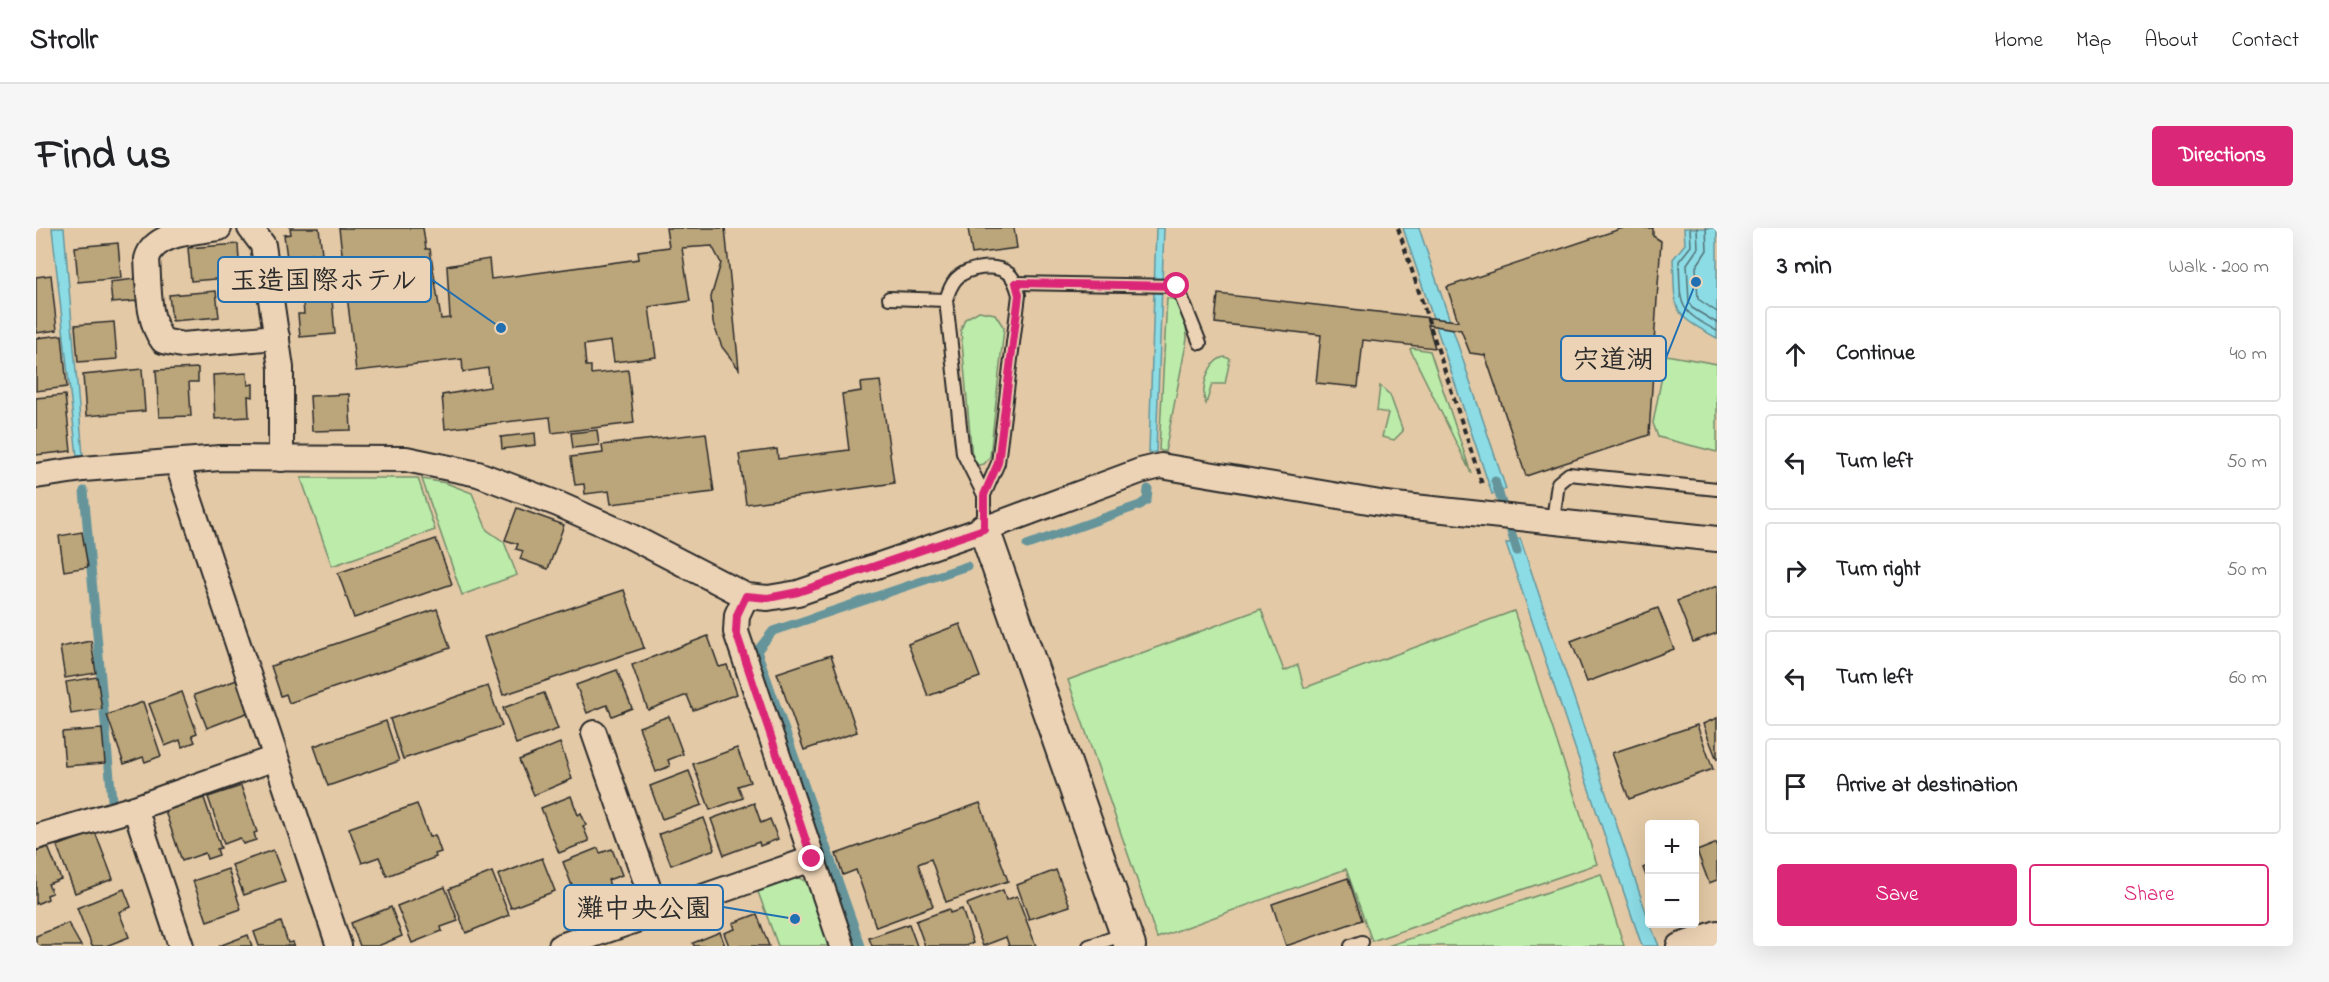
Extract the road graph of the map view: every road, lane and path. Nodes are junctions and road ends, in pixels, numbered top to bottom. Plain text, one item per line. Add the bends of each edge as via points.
1 (219, 228) edge
2 (250, 228) edge
3 (1398, 228) edge
4 (1016, 283) junction
5 (889, 298) dead end
6 (946, 300) junction
7 (277, 337) junction
8 (1200, 343) dead end
9 (281, 459) junction
10 (177, 462) junction
11 (36, 476) edge
12 (1717, 489) edge
13 (1485, 492) dead end
14 (984, 495) junction
15 (1553, 521) junction
16 (984, 529) junction
17 (1717, 539) edge
18 (746, 596) junction
19 (594, 733) dead end
20 (275, 758) junction
21 (135, 808) junction
22 (36, 837) edge
23 (812, 859) junction
24 (657, 913) junction
25 (1717, 933) edge
26 (1128, 940) edge
27 (182, 946) edge
28 (339, 946) edge
29 (561, 946) edge
30 (842, 946) edge
31 (1089, 946) edge
32 (1679, 946) edge

1 - 7 street via 175,236 156,244 148,253 157,334 163,341 182,345
2 - 7 street via 263,244
3 - 13 path
4 - 6 lane via 1000,269 968,271 957,278
4 - 8 lane via 1169,285 1179,289
4 - 14 lane via 1019,295 998,463
5 - 6 lane
6 - 14 lane via 963,453
7 - 9 street
9 - 10 street
9 - 18 street via 406,459 478,474 626,534
10 - 11 street
10 - 20 street
12 - 15 lane via 1569,474 1558,483
14 - 16 lane
15 - 16 street via 1386,504 1161,466
15 - 17 street
16 - 18 street via 798,592 768,598
16 - 26 street
18 - 23 street via 737,615 736,632
19 - 24 street
20 - 21 street
20 - 28 street
21 - 22 street
21 - 27 street
23 - 24 street
23 - 30 street
24 - 29 street
25 - 32 street
26 - 31 lane

